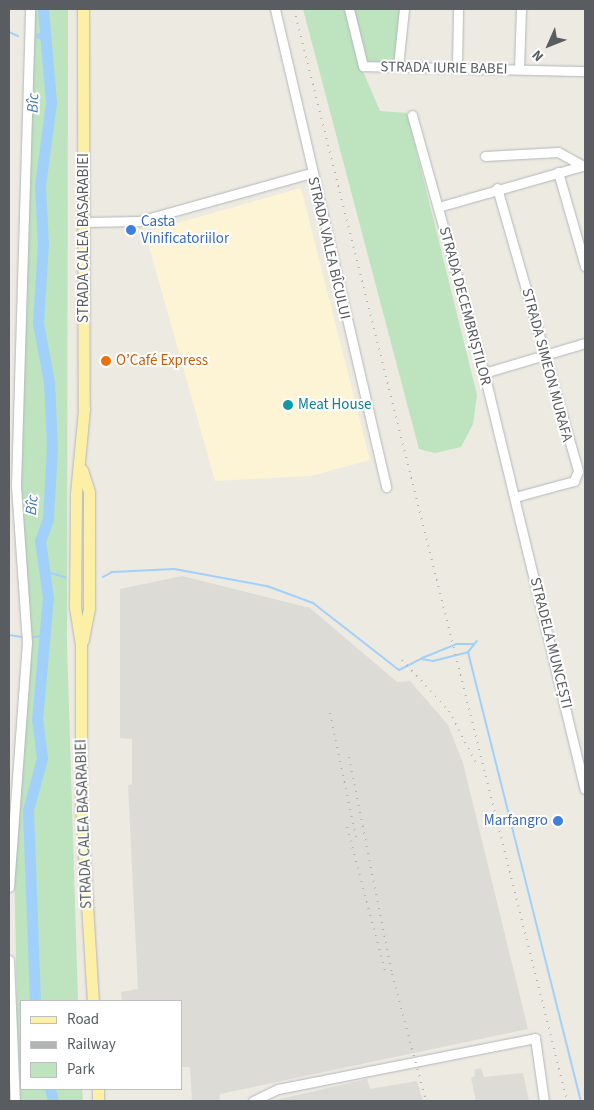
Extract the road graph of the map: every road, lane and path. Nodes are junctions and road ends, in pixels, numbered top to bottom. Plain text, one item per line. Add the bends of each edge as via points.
1 (30, 9) edge
2 (83, 9) edge
3 (275, 9) edge
4 (349, 9) edge
5 (404, 9) edge
6 (458, 9) edge
7 (521, 9) edge
8 (398, 66) junction
9 (457, 67) junction
10 (519, 69) junction
11 (585, 71) edge
12 (412, 114) dead end
13 (485, 156) dead end
14 (584, 166) edge
15 (311, 172) junction
16 (558, 172) junction
17 (498, 188) junction
18 (438, 207) junction
19 (84, 222) junction
20 (585, 266) edge
21 (585, 343) edge
22 (546, 356) junction
23 (484, 373) junction
24 (81, 468) junction
25 (386, 487) dead end
26 (515, 497) junction
27 (75, 518) junction
28 (88, 519) junction
29 (75, 608) junction
30 (89, 608) junction
31 (81, 646) junction
32 (585, 789) edge
33 (9, 887) edge
34 (9, 960) edge
35 (93, 1000) edge
36 (15, 1101) edge
37 (253, 1101) edge
38 (544, 1101) edge

1 - 33 street via 16,485 27,643
2 - 19 main road, STRADA CALEA BASARABIEI
3 - 15 street, STRADA VALEA BÎCULUI
4 - 8 street, STRADA IURIE BABEI via 363,66
5 - 8 street
6 - 9 street
7 - 10 street
8 - 9 street, STRADA IURIE BABEI
9 - 10 street, STRADA IURIE BABEI
10 - 11 street, STRADA IURIE BABEI
12 - 18 street, STRADA DECEMBRIȘTILOR
13 - 14 street via 558,152
14 - 16 street
15 - 19 street via 140,221
15 - 25 street, STRADA VALEA BÎCULUI
16 - 17 street
16 - 20 street
17 - 18 street
17 - 22 street, STRADA SIMEON MURAFA
18 - 23 street, STRADA DECEMBRIȘTILOR
19 - 24 main road, STRADA CALEA BASARABIEI
21 - 22 street
22 - 23 street
22 - 26 street, STRADA SIMEON MURAFA via 578,474 574,481
23 - 26 street, STRADA DECEMBRIȘTILOR
24 - 27 main road, STRADA CALEA BASARABIEI
24 - 28 main road, STRADA CALEA BASARABIEI via 89,492
26 - 32 street, STRADELA MUNCEȘTI
27 - 28 main road
27 - 29 main road, STRADA CALEA BASARABIEI
28 - 30 main road, STRADA CALEA BASARABIEI
29 - 30 main road
29 - 31 main road, STRADA CALEA BASARABIEI
30 - 31 main road, STRADA CALEA BASARABIEI
31 - 35 main road, STRADA CALEA BASARABIEI via 81,806
34 - 36 street
37 - 38 street via 278,1089 535,1038

